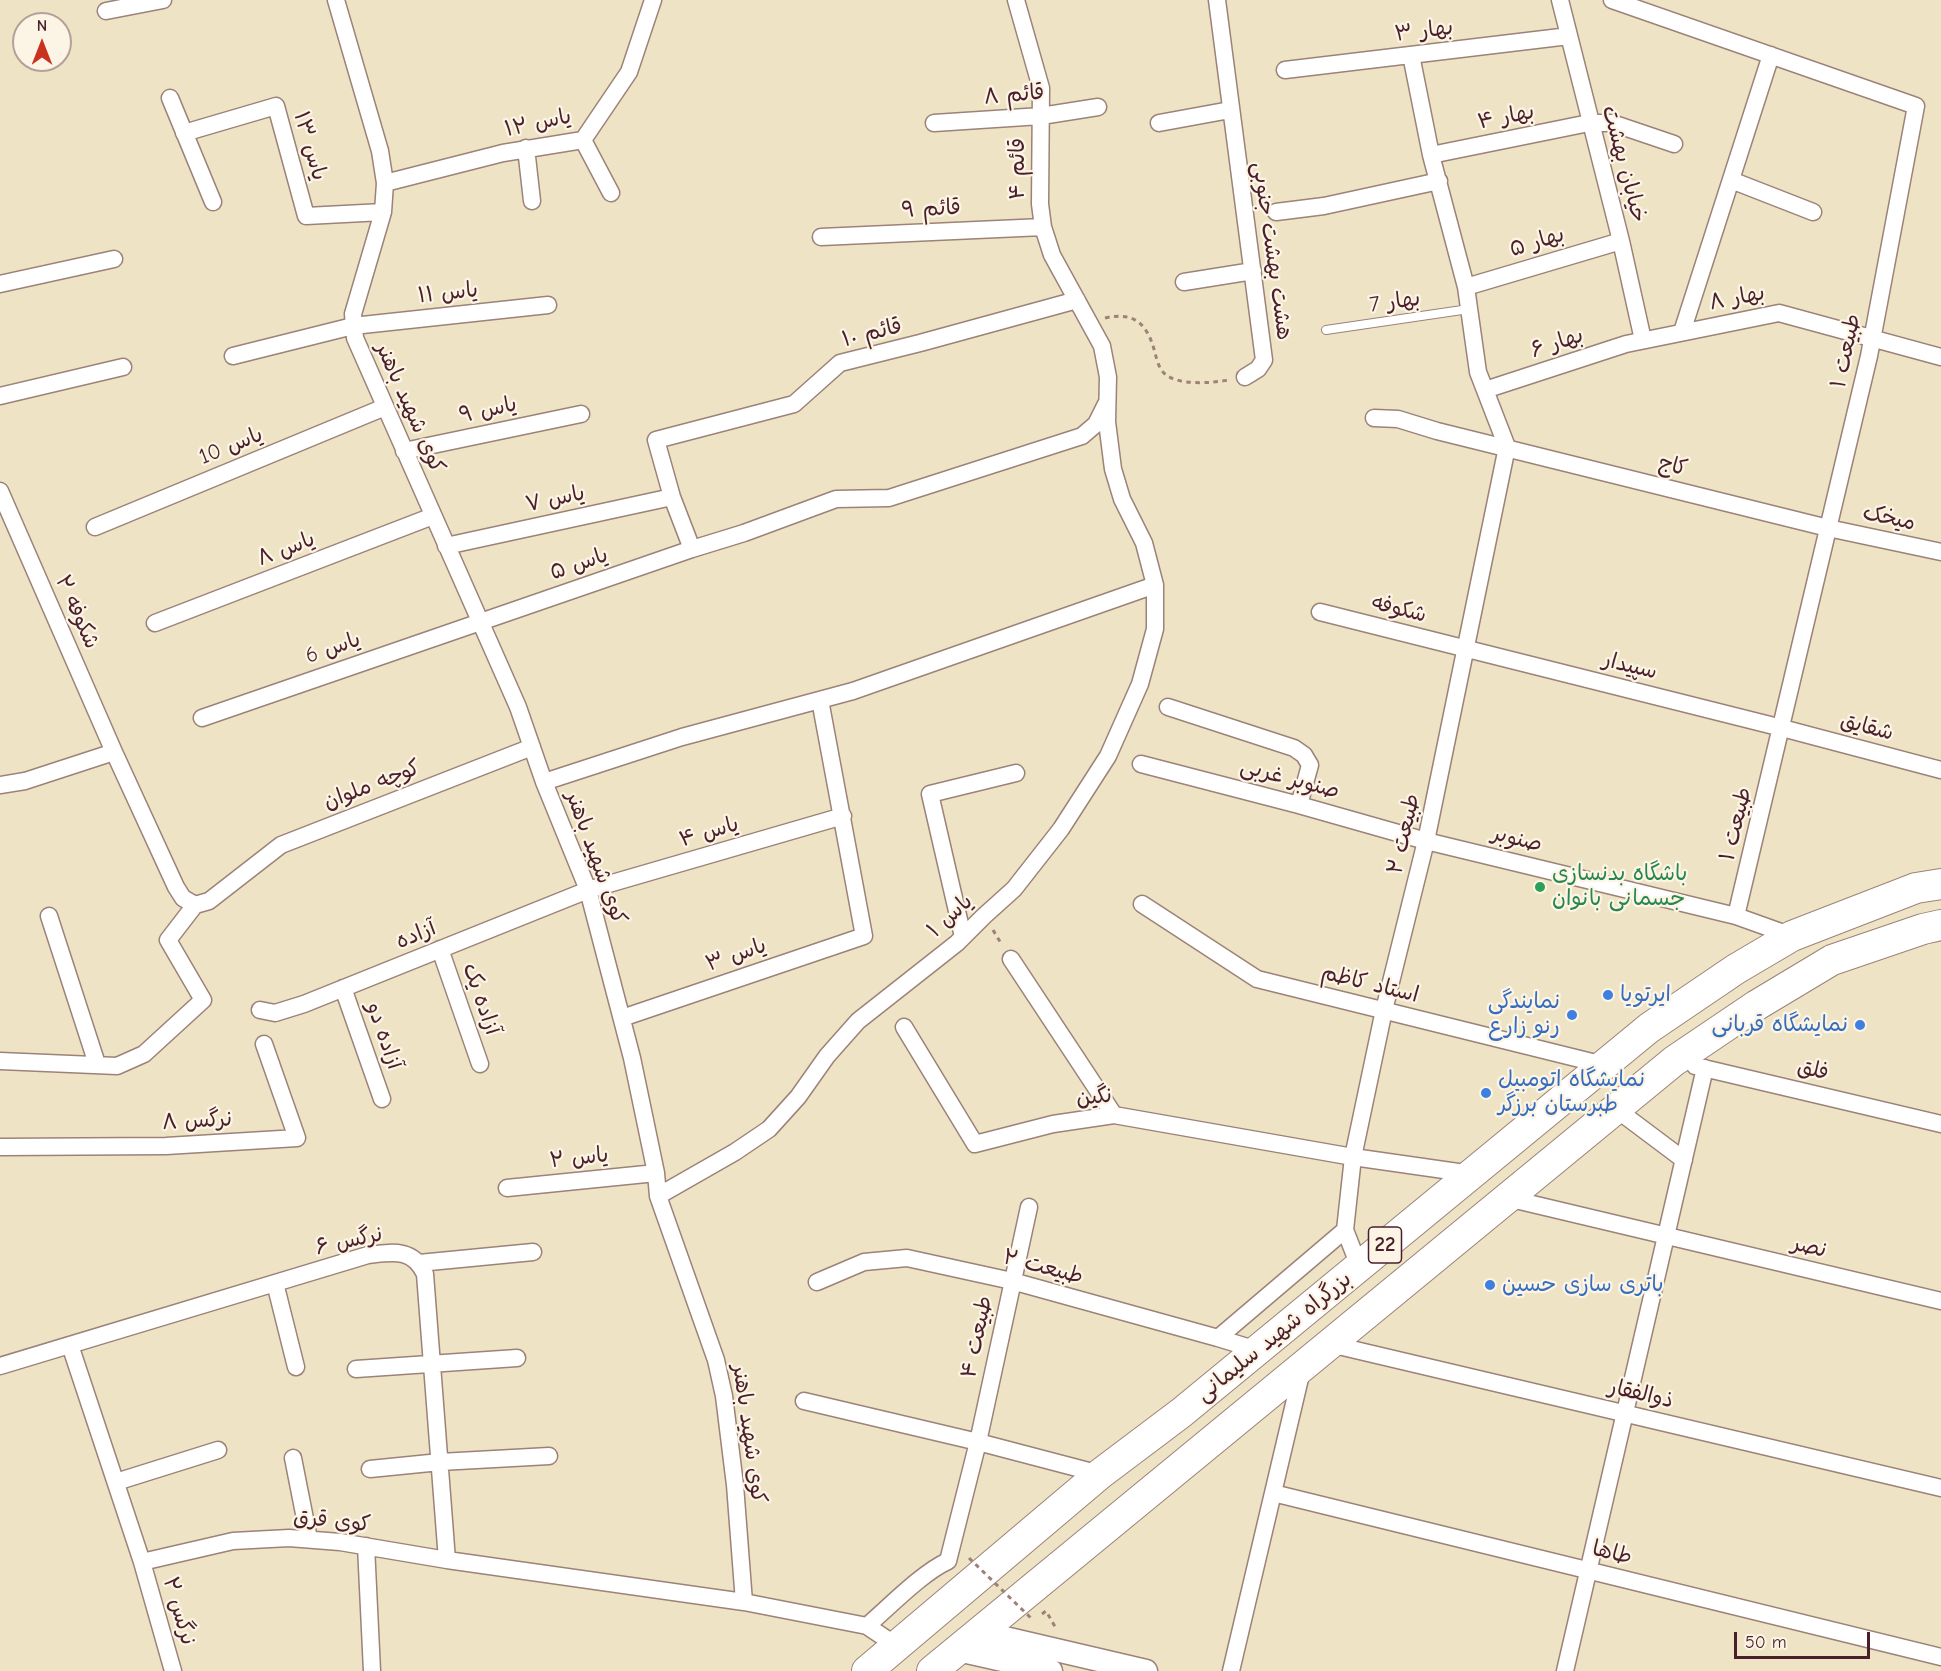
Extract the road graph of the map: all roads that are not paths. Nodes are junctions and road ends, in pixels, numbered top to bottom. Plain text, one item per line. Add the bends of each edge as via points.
1 (163, 0) edge
2 (336, 0) edge
3 (653, 0) edge
4 (1016, 0) edge
5 (1217, 0) edge
6 (1560, 0) edge
7 (1612, 0) edge
8 (106, 11) dead end
9 (1569, 36) junction
10 (1411, 55) junction
11 (1771, 55) junction
12 (1286, 70) dead end
13 (170, 98) dead end
14 (1098, 107) dead end
15 (1230, 110) junction
16 (1041, 116) junction
17 (934, 123) dead end
18 (1159, 123) dead end
19 (1589, 123) junction
20 (184, 133) junction
21 (583, 140) junction
22 (1674, 144) dead end
23 (526, 148) junction
24 (1431, 154) junction
25 (1731, 180) junction
26 (1438, 181) junction
27 (385, 183) junction
28 (611, 194) dead end
29 (532, 201) dead end
30 (213, 202) dead end
31 (1276, 212) dead end
32 (383, 213) junction
33 (1813, 213) dead end
34 (1043, 227) junction
35 (821, 237) dead end
36 (1621, 241) junction
37 (114, 259) dead end
38 (1253, 271) junction
39 (1184, 282) dead end
40 (0, 284) edge
41 (1466, 287) junction
42 (1077, 300) junction
43 (548, 305) dead end
44 (1469, 309) junction
45 (353, 326) junction
46 (1326, 330) dead end
47 (1682, 332) junction
48 (1872, 338) junction
49 (1643, 340) junction
50 (233, 356) dead end
51 (1941, 357) edge
52 (123, 367) dead end
53 (1245, 377) road end
54 (1485, 390) junction
55 (0, 396) edge
56 (1108, 399) junction
57 (385, 407) junction
58 (581, 414) dead end
59 (1374, 418) dead end
60 (1508, 447) junction
61 (404, 451) junction
62 (0, 491) edge
63 (672, 497) junction
64 (433, 516) junction
65 (95, 527) dead end
66 (1828, 528) junction
67 (446, 546) junction
68 (692, 549) junction
69 (1941, 552) edge
70 (1155, 585) junction
71 (1320, 612) dead end
72 (480, 621) junction
73 (155, 623) dead end
74 (1467, 649) junction
75 (820, 700) junction
76 (1168, 707) dead end
77 (202, 718) dead end
78 (1782, 728) junction
79 (532, 747) junction
80 (114, 752) junction
81 (1141, 764) dead end
82 (1941, 770) edge
83 (1016, 773) dead end
84 (544, 782) junction
85 (0, 785) edge
86 (1299, 805) junction
87 (843, 816) junction
88 (1426, 840) junction
89 (1941, 884) edge
90 (588, 890) junction
91 (1142, 904) dead end
92 (195, 905) junction
93 (49, 916) dead end
94 (1736, 916) junction
95 (1935, 928) edge
96 (1792, 936) junction
97 (963, 937) junction
98 (440, 950) junction
99 (1011, 959) road end
100 (343, 988) junction
101 (260, 1010) dead end
102 (1384, 1010) junction
103 (622, 1018) junction
104 (904, 1027) dead end
105 (264, 1044) dead end
106 (0, 1061) edge
107 (1674, 1061) junction
108 (97, 1064) junction
109 (480, 1064) dead end
110 (1604, 1065) junction
111 (1705, 1068) junction
112 (382, 1099) dead end
113 (1616, 1109) junction
114 (1114, 1115) junction
115 (1941, 1124) edge
116 (0, 1147) edge
117 (1353, 1157) junction
118 (1684, 1160) junction
119 (656, 1173) junction
120 (1472, 1174) junction
121 (507, 1188) dead end
122 (658, 1196) junction
123 (1507, 1198) junction
124 (1029, 1207) dead end
125 (1345, 1230) junction
126 (1666, 1236) junction
127 (533, 1252) dead end
128 (419, 1263) junction
129 (1359, 1266) junction
130 (1012, 1281) junction
131 (817, 1282) dead end
132 (275, 1283) junction
133 (1941, 1301) edge
134 (1218, 1338) junction
135 (1330, 1344) junction
136 (70, 1345) junction
137 (1257, 1350) junction
138 (517, 1358) dead end
139 (431, 1365) junction
140 (0, 1366) edge
141 (1303, 1366) junction
142 (296, 1367) dead end
143 (356, 1369) dead end
144 (804, 1401) dead end
145 (1625, 1413) junction
146 (978, 1442) junction
147 (218, 1450) dead end
148 (549, 1456) dead end
149 (293, 1458) dead end
150 (440, 1462) junction
151 (370, 1468) dead end
152 (1100, 1474) junction
153 (116, 1482) junction
154 (1941, 1488) edge
155 (1273, 1493) junction
156 (309, 1539) junction
157 (366, 1546) junction
158 (447, 1560) junction
159 (142, 1562) junction
160 (1589, 1570) junction
161 (744, 1602) junction
162 (867, 1626) junction
163 (969, 1641) junction
164 (897, 1646) junction
165 (1941, 1657) edge
166 (1048, 1663) edge
167 (173, 1671) edge
168 (372, 1671) edge
169 (867, 1671) edge
170 (932, 1671) edge
171 (1146, 1671) edge
172 (1231, 1671) edge
173 (1565, 1671) edge

1 - 8 street
2 - 27 street, کوی شهید باهنر via 380,151
3 - 21 street, یاس ۱۲ via 629,72
4 - 16 street, قائم ۴ via 1041,88
5 - 15 street, هشت بهشت جنوبی
6 - 9 street, خیابان بهشت
7 - 11 street, طبیعت ۱
9 - 10 street, بهار ۳
9 - 19 street, خیابان بهشت
10 - 12 street, بهار ۳
10 - 24 street
11 - 25 street
11 - 48 street, طبیعت ۱ via 1916,106
13 - 20 street
14 - 16 street, قائم ۸
15 - 18 street
15 - 38 street, هشت بهشت جنوبی
16 - 17 street, قائم ۸
16 - 34 street, قائم ۴
19 - 22 street, بهار ۴ via 1612,123
19 - 24 street, بهار ۴
19 - 36 street, خیابان بهشت
20 - 30 street
20 - 32 street, یاس ۱۳ via 276,106 306,216
21 - 23 street, یاس ۱۲
21 - 28 street
23 - 27 street, یاس ۱۲
23 - 29 street
24 - 26 street
25 - 33 street
25 - 47 street
26 - 31 street via 1324,206
26 - 41 street
27 - 32 street, کوی شهید باهنر
32 - 45 street, کوی شهید باهنر via 355,302
34 - 35 street, قائم ۹
34 - 42 street, قائم ۴ via 1052,255
36 - 41 street, بهار ۵
36 - 49 street, خیابان بهشت
37 - 40 street
38 - 39 street
38 - 53 street, هشت بهشت جنوبی via 1264,360
41 - 44 street
42 - 56 street, قائم ۴ via 1102,346
42 - 63 street, قائم ۱۰ via 840,363 794,404 656,440
43 - 45 street, یاس ۱۱
44 - 46 lane, بهار 7
44 - 54 street via 1478,372
45 - 50 street, یاس ۱۱
45 - 57 street, کوی شهید باهنر
47 - 48 street, بهار ۸ via 1779,313
47 - 49 street, بهار ۸
48 - 51 street, بهار ۸
48 - 66 street, طبیعت ۱
49 - 54 street, بهار ۶
52 - 55 street
54 - 60 street
56 - 68 street, یاس ۵ via 1096,424 1083,436 890,498 836,500
56 - 70 street, یاس ۱ via 1113,469 1122,500 1144,543
57 - 61 street, کوی شهید باهنر
57 - 65 street, یاس 10
58 - 61 street, یاس ۹
59 - 60 street, کاج via 1398,419
60 - 66 street, کاج
60 - 74 street, طبیعت ۲
61 - 64 street, کوی شهید باهنر
62 - 80 street, شکوفه ۲
63 - 67 street, یاس ۷
63 - 68 street
64 - 67 street, کوی شهید باهنر
64 - 73 street, یاس ۸
66 - 69 street, میخک
66 - 78 street, طبیعت ۱
67 - 72 street, کوی شهید باهنر
68 - 72 street, یاس ۵
70 - 75 street
70 - 97 street, یاس ۱ via 1155,629 1140,684 1108,756 1055,838 1014,889
71 - 74 street, شکوفه
72 - 77 street, یاس 6
72 - 79 street, کوی شهید باهنر
74 - 78 street, سپیدار
74 - 88 street, طبیعت ۲
75 - 84 street via 682,737
75 - 87 street
76 - 86 street via 1304,754 1310,765
78 - 82 street, شقایق
78 - 94 street, طبیعت ۱
79 - 84 street, کوی شهید باهنر
79 - 92 street, کوچه ملوان via 281,845 209,901
80 - 85 street via 25,781
80 - 92 street, شکوفه ۲ via 176,887 183,898
81 - 86 street, صنوبر غربی
83 - 97 street via 930,794
84 - 90 street, کوی شهید باهنر
86 - 88 street, صنوبر غربی
87 - 90 street, یاس ۴
87 - 103 street, یاس ۳ via 864,936
88 - 94 street, صنوبر
88 - 102 street, طبیعت ۲
89 - 96 highway, بزرگراه شهید سلیمانی / 22 via 1916,888
90 - 98 street, آزاده
90 - 103 street, کوی شهید باهنر
91 - 102 street, استاد کاظم via 1257,979
92 - 108 street via 168,939 203,1000 144,1054 117,1066
93 - 108 street
94 - 96 street, صنوبر
95 - 107 highway, بزرگراه شهید سلیمانی / 22 via 1832,960
96 - 110 highway, بزرگراه شهید سلیمانی / 22 via 1736,969
97 - 122 street, یاس ۱ via 858,1021 770,1129
98 - 100 street, آزاده
98 - 109 street, آزاده یک
99 - 114 street
100 - 101 street, آزاده via 275,1013
100 - 112 street, آزاده دو
102 - 110 street, استاد کاظم
102 - 117 street, طبیعت ۲
103 - 119 street, کوی شهید باهنر
104 - 114 street, نگین via 975,1144 1053,1124
105 - 116 street, نرگس ۸ via 297,1138 166,1146
106 - 108 street
107 - 111 street, فلق
107 - 113 highway, بزرگراه شهید سلیمانی / 22
110 - 120 highway, بزرگراه شهید سلیمانی / 22
111 - 115 street, فلق
111 - 118 street
113 - 118 street
113 - 123 highway, بزرگراه شهید سلیمانی / 22
114 - 117 street, نگین
117 - 120 street, نگین
117 - 125 street, طبیعت ۲
118 - 126 street
119 - 121 street, یاس ۲
119 - 122 street, کوی شهید باهنر
120 - 129 highway, بزرگراه شهید سلیمانی / 22
122 - 161 street, کوی شهید باهنر via 716,1360 724,1395
123 - 126 street, نصر
123 - 135 highway, بزرگراه شهید سلیمانی / 22
124 - 130 street, طبیعت ۴
125 - 129 street
125 - 134 street
126 - 133 street, نصر
126 - 145 street
127 - 128 street
128 - 132 street, نرگس ۶ via 410,1256 392,1252 368,1255
128 - 139 street via 425,1274
129 - 137 highway, بزرگراه شهید سلیمانی / 22
130 - 131 street, طبیعت ٣ via 906,1258 864,1262
130 - 134 street, طبیعت ٣
130 - 146 street, طبیعت ۴
132 - 136 street, نرگس ۶
132 - 142 street
134 - 137 street, طبیعت ٣
135 - 141 highway, بزرگراه شهید سلیمانی / 22
135 - 145 street, ذوالفقار
136 - 140 street, نرگس ۶
136 - 153 street
137 - 152 highway, بزرگراه شهید سلیمانی / 22
138 - 139 street
139 - 143 street
139 - 150 street
141 - 155 street
141 - 163 highway, بزرگراه شهید سلیمانی / 22
144 - 146 street
145 - 154 street, ذوالفقار
145 - 160 street
146 - 152 street
146 - 162 street, طبیعت ۴ via 948,1561
147 - 153 street
148 - 150 street
149 - 156 street
150 - 151 street
150 - 158 street
152 - 164 highway, بزرگراه شهید سلیمانی / 22
153 - 159 street
155 - 160 street, طاها
155 - 172 street
156 - 157 street, کوی قرق
156 - 159 street, کوی قرق via 233,1541
157 - 158 street, کوی قرق
157 - 168 street
158 - 161 street, کوی قرق
159 - 167 street, نرگس ۲
160 - 165 street, طاها
160 - 173 street
161 - 162 street
162 - 164 street
163 - 166 main road
163 - 170 highway, بزرگراه شهید سلیمانی / 22
164 - 169 highway, بزرگراه شهید سلیمانی / 22
166 - 171 main road

